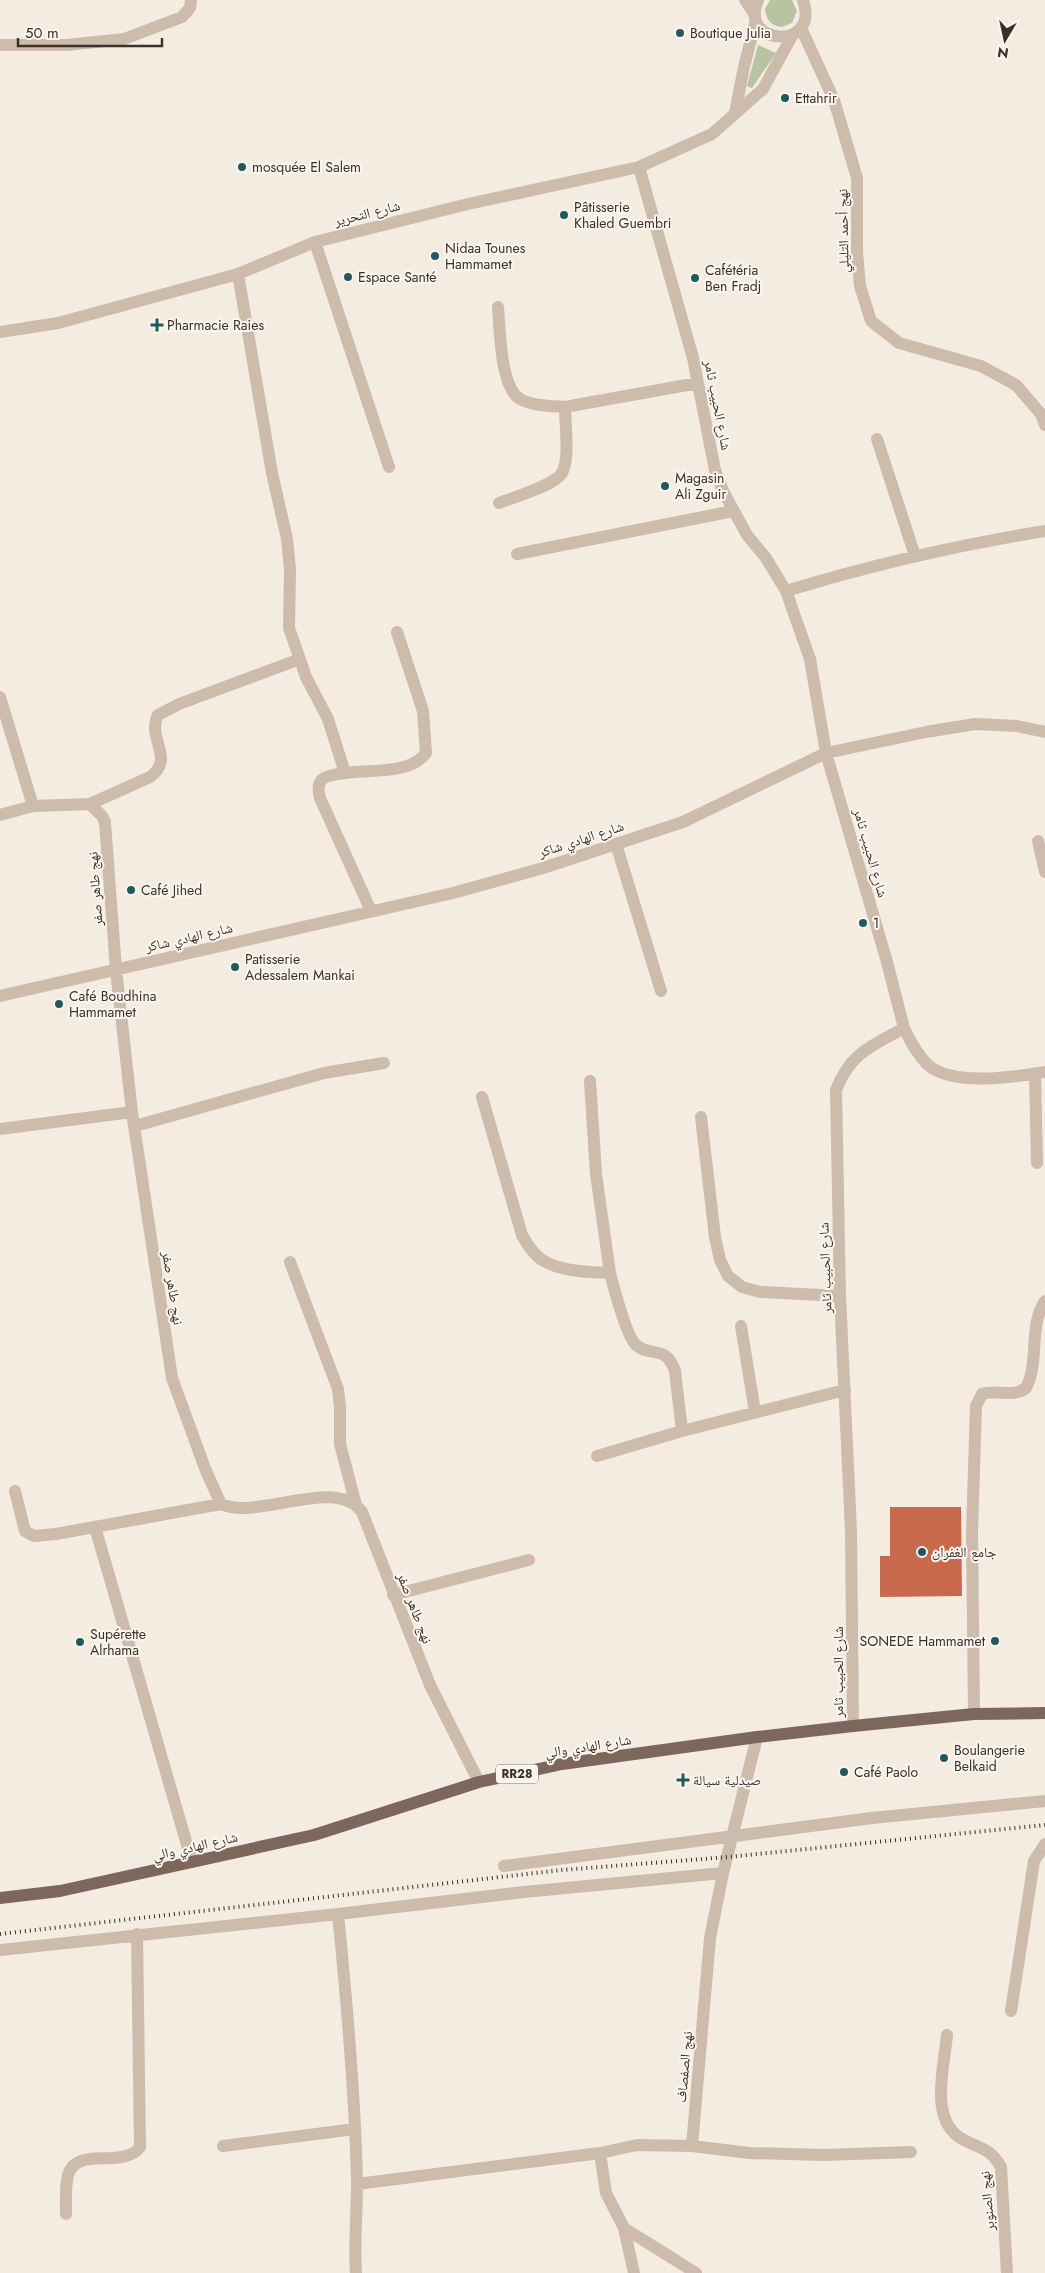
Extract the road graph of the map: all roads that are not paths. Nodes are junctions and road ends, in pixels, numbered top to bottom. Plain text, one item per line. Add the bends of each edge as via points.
1 (191, 0) edge
2 (746, 0) edge
3 (758, 0) edge
4 (807, 3) edge
5 (755, 18) junction
6 (797, 31) junction
7 (0, 45) edge
8 (735, 113) junction
9 (639, 167) junction
10 (315, 242) junction
11 (238, 274) junction
12 (498, 307) dead end
13 (0, 332) edge
14 (698, 383) junction
15 (565, 407) junction
16 (1045, 425) edge
17 (877, 439) dead end
18 (389, 467) dead end
19 (499, 503) dead end
20 (733, 511) junction
21 (1045, 531) edge
22 (517, 554) dead end
23 (915, 556) junction
24 (786, 591) junction
25 (397, 632) dead end
26 (300, 659) junction
27 (0, 697) edge
28 (1045, 732) edge
29 (826, 753) junction
30 (345, 773) junction
31 (90, 804) junction
32 (33, 806) junction
33 (0, 815) edge
34 (1038, 841) dead end
35 (616, 844) junction
36 (1045, 872) edge
37 (371, 911) junction
38 (116, 970) junction
39 (661, 992) dead end
40 (0, 996) edge
41 (904, 1028) junction
42 (384, 1063) dead end
43 (1040, 1073) edge
44 (590, 1081) dead end
45 (482, 1097) dead end
46 (132, 1112) junction
47 (701, 1116) dead end
48 (135, 1126) junction
49 (0, 1128) edge
50 (1037, 1163) dead end
51 (290, 1262) dead end
52 (610, 1273) junction
53 (840, 1296) junction
54 (1045, 1300) edge
55 (741, 1326) dead end
56 (845, 1390) junction
57 (755, 1412) junction
58 (682, 1431) junction
59 (597, 1456) dead end
60 (15, 1491) dead end
61 (221, 1504) junction
62 (356, 1504) junction
63 (95, 1527) junction
64 (529, 1560) dead end
65 (393, 1595) junction
66 (1045, 1713) edge
67 (974, 1714) junction
68 (853, 1726) junction
69 (757, 1737) junction
70 (478, 1782) junction
71 (1045, 1801) edge
72 (732, 1838) junction
73 (1045, 1844) edge
74 (192, 1862) junction
75 (504, 1866) dead end
76 (723, 1873) junction
77 (0, 1898) edge
78 (338, 1914) junction
79 (137, 1934) junction
80 (0, 1950) edge
81 (1011, 2011) dead end
82 (947, 2035) dead end
83 (354, 2129) junction
84 (223, 2146) dead end
85 (692, 2146) junction
86 (911, 2152) dead end
87 (600, 2153) junction
88 (357, 2184) junction
89 (66, 2214) dead end
90 (624, 2228) junction
91 (356, 2273) edge
92 (634, 2273) edge
93 (696, 2273) edge
94 (1007, 2273) edge

1 - 7 street via 190,8 182,18 124,40 67,45
2 - 5 street
3 - 5 street
4 - 6 street, شارع التحرير via 805,19
5 - 6 street via 767,34 775,37
5 - 8 street
6 - 8 street, شارع التحرير via 763,89
6 - 16 street, نهج أحمد التليلي via 834,100 857,178 860,286 871,321 899,343 981,366 1016,385 1041,414
8 - 9 street, شارع التحرير via 712,134
9 - 10 street, شارع التحرير via 468,204
9 - 14 street, شارع الحبيب ثامر
10 - 11 street, شارع التحرير
10 - 18 street
11 - 13 street, شارع التحرير via 58,323
11 - 26 street via 272,473 287,539 288,623
12 - 15 street via 506,380 519,398 544,406
14 - 15 street
14 - 20 street, شارع الحبيب ثامر via 715,470
15 - 19 street via 566,460 562,474 552,482
17 - 23 street
20 - 22 street
20 - 24 street, شارع الحبيب ثامر
21 - 23 street
23 - 24 street via 857,569
24 - 29 street, شارع الحبيب ثامر via 810,659
25 - 30 street via 423,711 426,752 416,762 402,766
26 - 30 street via 328,719
26 - 31 street via 179,704 158,715 154,727 161,766 157,772
27 - 32 street
28 - 29 street, شارع الهادي شاكر via 1017,726 975,724
29 - 35 street, شارع الهادي شاكر via 683,822
29 - 41 street, شارع الحبيب ثامر
30 - 37 street via 324,778 317,788
31 - 32 street
31 - 38 street, نهج طاهر صفر via 105,822
32 - 33 street
34 - 36 street
35 - 37 street, شارع الهادي شاكر via 453,893
35 - 39 street
37 - 38 street, شارع الهادي شاكر
38 - 40 street, شارع الهادي شاكر
38 - 46 street, نهج طاهر صفر
41 - 43 street via 928,1065 949,1076 972,1078
41 - 53 street, شارع الحبيب ثامر via 850,1062 836,1090
42 - 48 street via 324,1073
43 - 50 street
44 - 52 street via 596,1174
45 - 52 street via 522,1235 530,1248 544,1261 578,1270
46 - 48 street, نهج طاهر صفر
46 - 49 street
47 - 53 street via 716,1237 720,1260 728,1276 742,1287 760,1292
48 - 61 street, نهج طاهر صفر via 172,1378
51 - 62 street, نهج طاهر صفر via 338,1389 340,1444
52 - 58 street via 632,1341 638,1347 668,1356 672,1362
53 - 56 street, شارع الحبيب ثامر
54 - 67 street via 1036,1324 1026,1388 1015,1393 982,1394 976,1406 972,1532
55 - 57 street
56 - 57 street
56 - 68 street, شارع الحبيب ثامر via 852,1540
57 - 58 street
58 - 59 street
60 - 63 street via 23,1525 29,1534 41,1536
61 - 62 street via 233,1509 335,1498
61 - 63 street
62 - 65 street, نهج طاهر صفر via 362,1512
63 - 74 street
64 - 65 street
65 - 70 street, نهج طاهر صفر via 441,1710
66 - 67 main road, شارع الهادي والي / RR28
67 - 68 main road, شارع الهادي والي / RR28
68 - 69 main road, شارع الهادي والي / RR28
69 - 70 main road, شارع الهادي والي / RR28 via 562,1764
69 - 72 street, نهج الصفصاف
70 - 74 main road, شارع الهادي والي / RR28 via 314,1835
71 - 72 street via 872,1818
72 - 75 street
72 - 76 street, نهج الصفصاف
73 - 81 street via 1034,1861
74 - 77 main road, شارع الهادي والي / RR28 via 60,1891
76 - 78 street
76 - 85 street, نهج الصفصاف via 710,1938
78 - 79 street
78 - 83 street via 350,2038
79 - 80 street
79 - 89 street via 140,2147 135,2154 124,2157 76,2163 68,2173
82 - 94 street, نهج الصنوبر via 941,2111 948,2128 955,2135 985,2149 1000,2167
83 - 84 street
83 - 88 street
85 - 86 street via 767,2154
85 - 87 street via 637,2145
87 - 88 street
87 - 90 street via 606,2193
88 - 91 street
90 - 92 street
90 - 93 street

